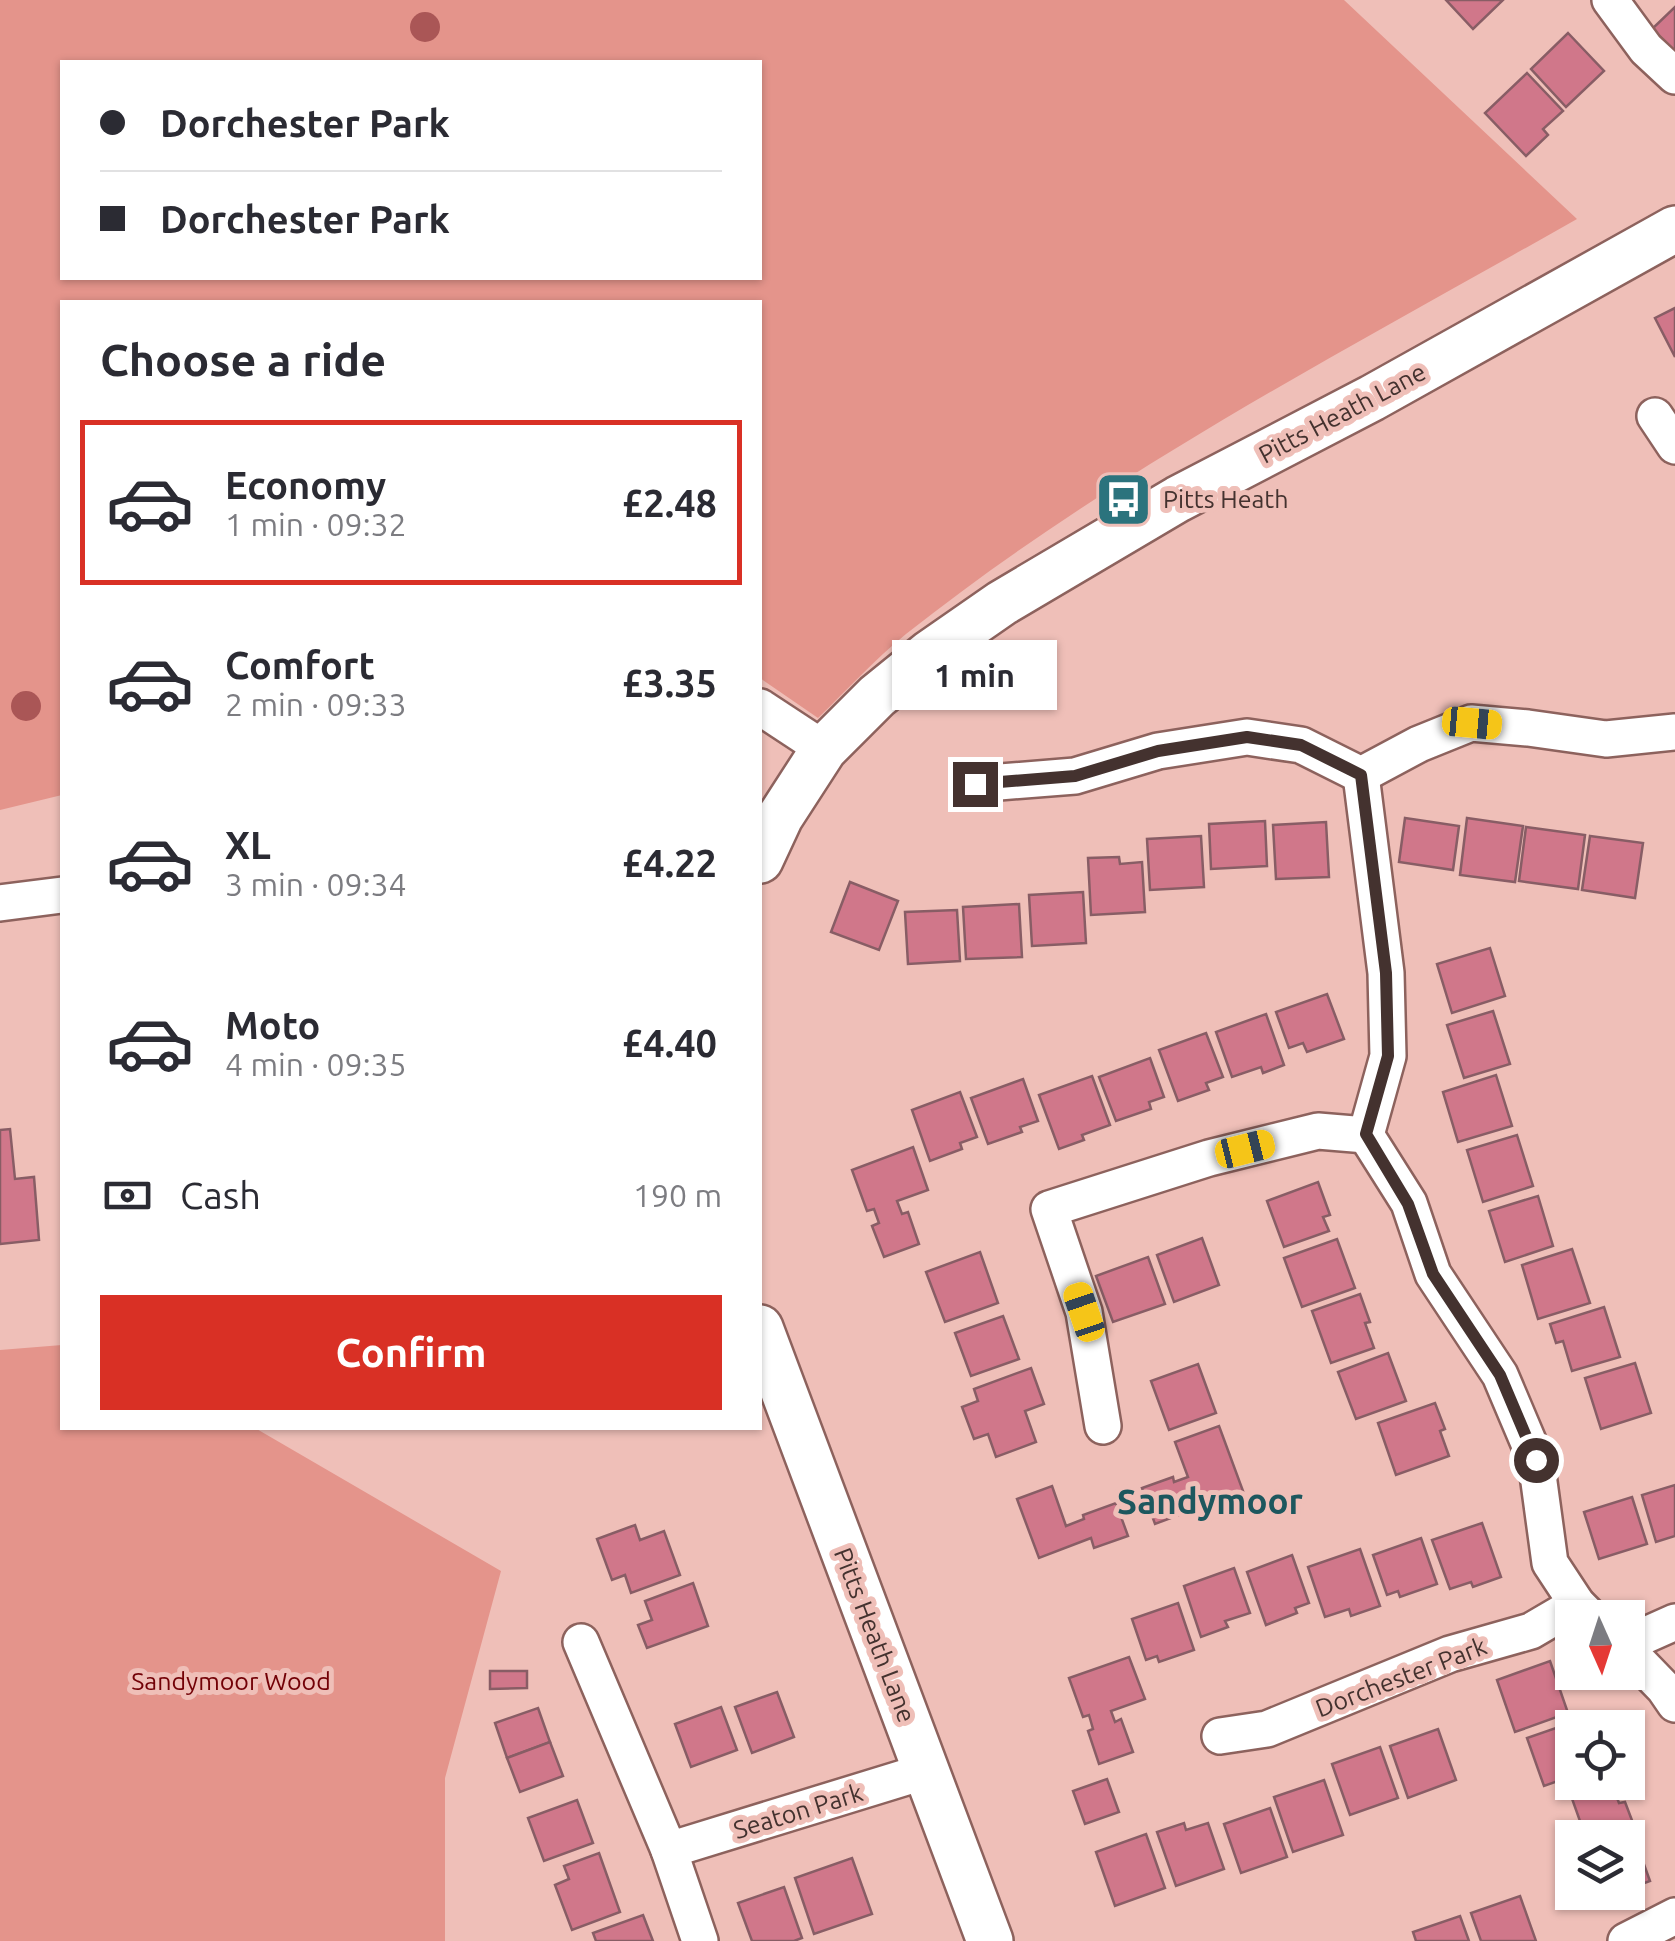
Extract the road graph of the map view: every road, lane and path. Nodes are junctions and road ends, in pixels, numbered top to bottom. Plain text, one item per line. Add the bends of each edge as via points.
1 (1610, 0) edge
2 (1675, 76) edge
3 (1675, 229) edge
4 (1655, 416) dead end
5 (1675, 446) edge
6 (762, 708) edge
7 (1675, 732) edge
8 (824, 750) junction
9 (1361, 775) junction
10 (975, 784) dead end
11 (762, 856) edge
12 (60, 895) edge
13 (0, 903) edge
14 (1366, 1134) junction
15 (762, 1333) edge
16 (1103, 1426) dead end
17 (1576, 1600) edge
18 (1675, 1622) edge
19 (1555, 1623) edge
20 (1645, 1635) edge
21 (581, 1642) dead end
22 (1645, 1668) edge
23 (1675, 1704) edge
24 (1220, 1736) dead end
25 (926, 1770) junction
26 (669, 1850) junction
27 (1675, 1916) edge
28 (700, 1941) edge
29 (990, 1941) edge
30 (1626, 1941) edge

1 - 2 street
3 - 8 street, Pitts Heath Lane via 1178,499 1002,603 877,696
4 - 5 street
6 - 8 street
7 - 9 street via 1606,739 1472,723
8 - 11 street, Pitts Heath Lane
9 - 10 street via 1301,745 1247,737 1158,751 1075,776
9 - 14 street via 1386,973 1388,1056
12 - 13 street
14 - 16 street via 1318,1131 1048,1209 1084,1312
14 - 17 street, Dorchester Park via 1408,1204 1433,1274 1500,1375 1519,1417 1536,1460 1550,1563
15 - 25 street, Pitts Heath Lane
18 - 20 street
19 - 24 street, Dorchester Park via 1450,1654 1266,1728
21 - 26 street
22 - 23 street
25 - 26 street, Seaton Park
25 - 29 street, Pitts Heath Lane
26 - 28 street
27 - 30 street

